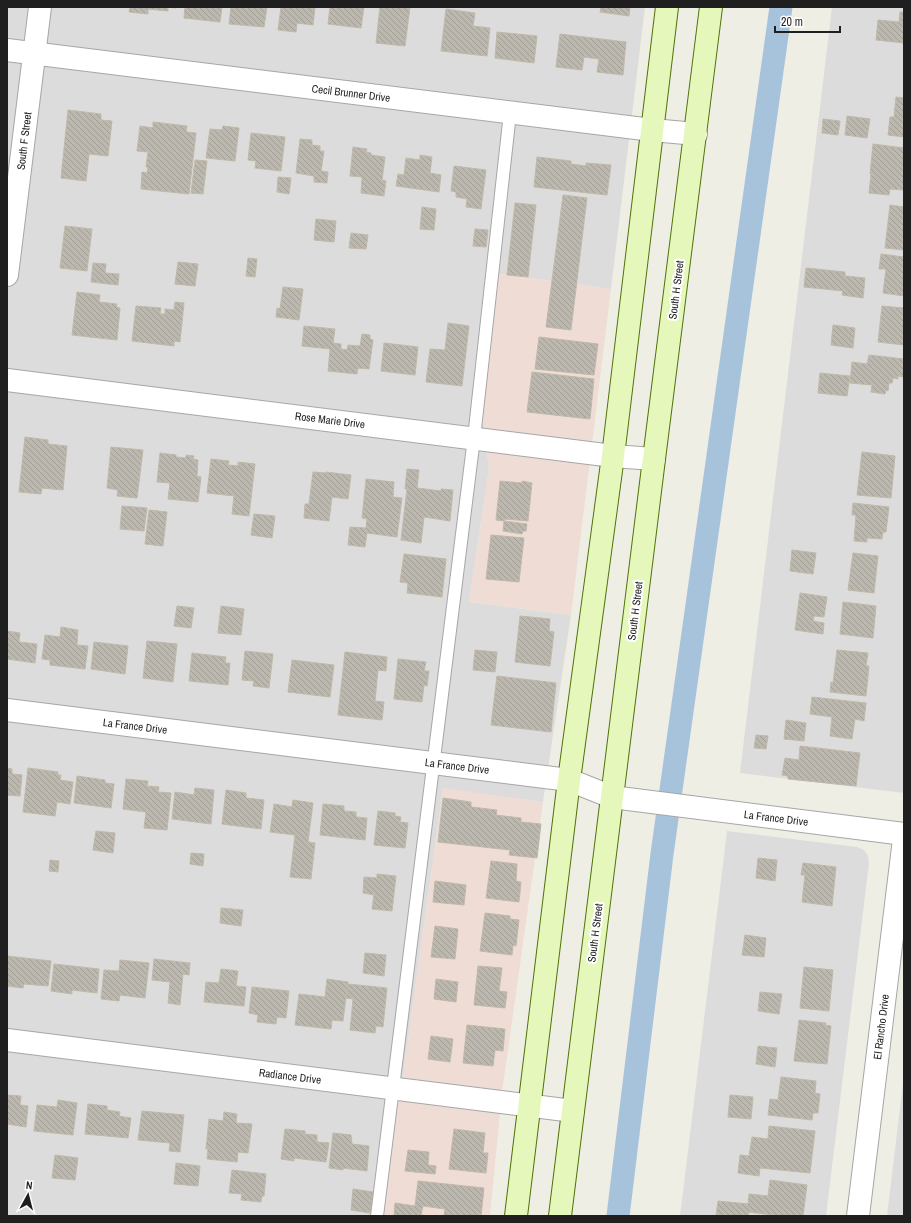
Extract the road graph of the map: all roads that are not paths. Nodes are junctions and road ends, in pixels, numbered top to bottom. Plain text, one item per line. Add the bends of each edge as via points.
1 (40, 7) edge
2 (667, 7) edge
3 (712, 7) edge
4 (7, 50) edge
5 (34, 54) junction
6 (510, 113) junction
7 (652, 130) junction
8 (696, 134) junction
9 (7, 275) edge
10 (7, 380) edge
11 (474, 438) junction
12 (612, 456) junction
13 (654, 459) junction
14 (7, 710) edge
15 (434, 763) junction
16 (569, 780) junction
17 (612, 797) junction
18 (904, 834) edge
19 (904, 839) edge
20 (7, 1040) edge
21 (393, 1089) junction
22 (530, 1106) junction
23 (573, 1111) junction
24 (377, 1216) edge
25 (516, 1216) edge
26 (560, 1216) edge
27 (858, 1216) edge

1 - 5 street, South F Street
2 - 7 street
3 - 8 street, South H Street
4 - 5 street, Cecil Brunner Drive
5 - 6 street, Cecil Brunner Drive
5 - 9 street, South F Street
6 - 7 street, Cecil Brunner Drive
6 - 11 lane
7 - 8 street, Cecil Brunner Drive
7 - 12 street
8 - 13 street, South H Street
10 - 11 street, Rose Marie Drive
11 - 12 street, Rose Marie Drive
11 - 15 lane
12 - 13 street, Rose Marie Drive
12 - 16 street
13 - 17 street, South H Street
14 - 15 street, La France Drive
15 - 16 street, La France Drive
15 - 21 lane
16 - 17 street, La France Drive
16 - 22 street
17 - 18 street, La France Drive
17 - 23 street, South H Street
19 - 27 street, El Rancho Drive
20 - 21 street, Radiance Drive
21 - 22 street, Radiance Drive
21 - 24 lane
22 - 23 street, Radiance Drive
22 - 25 street
23 - 26 street, South H Street

